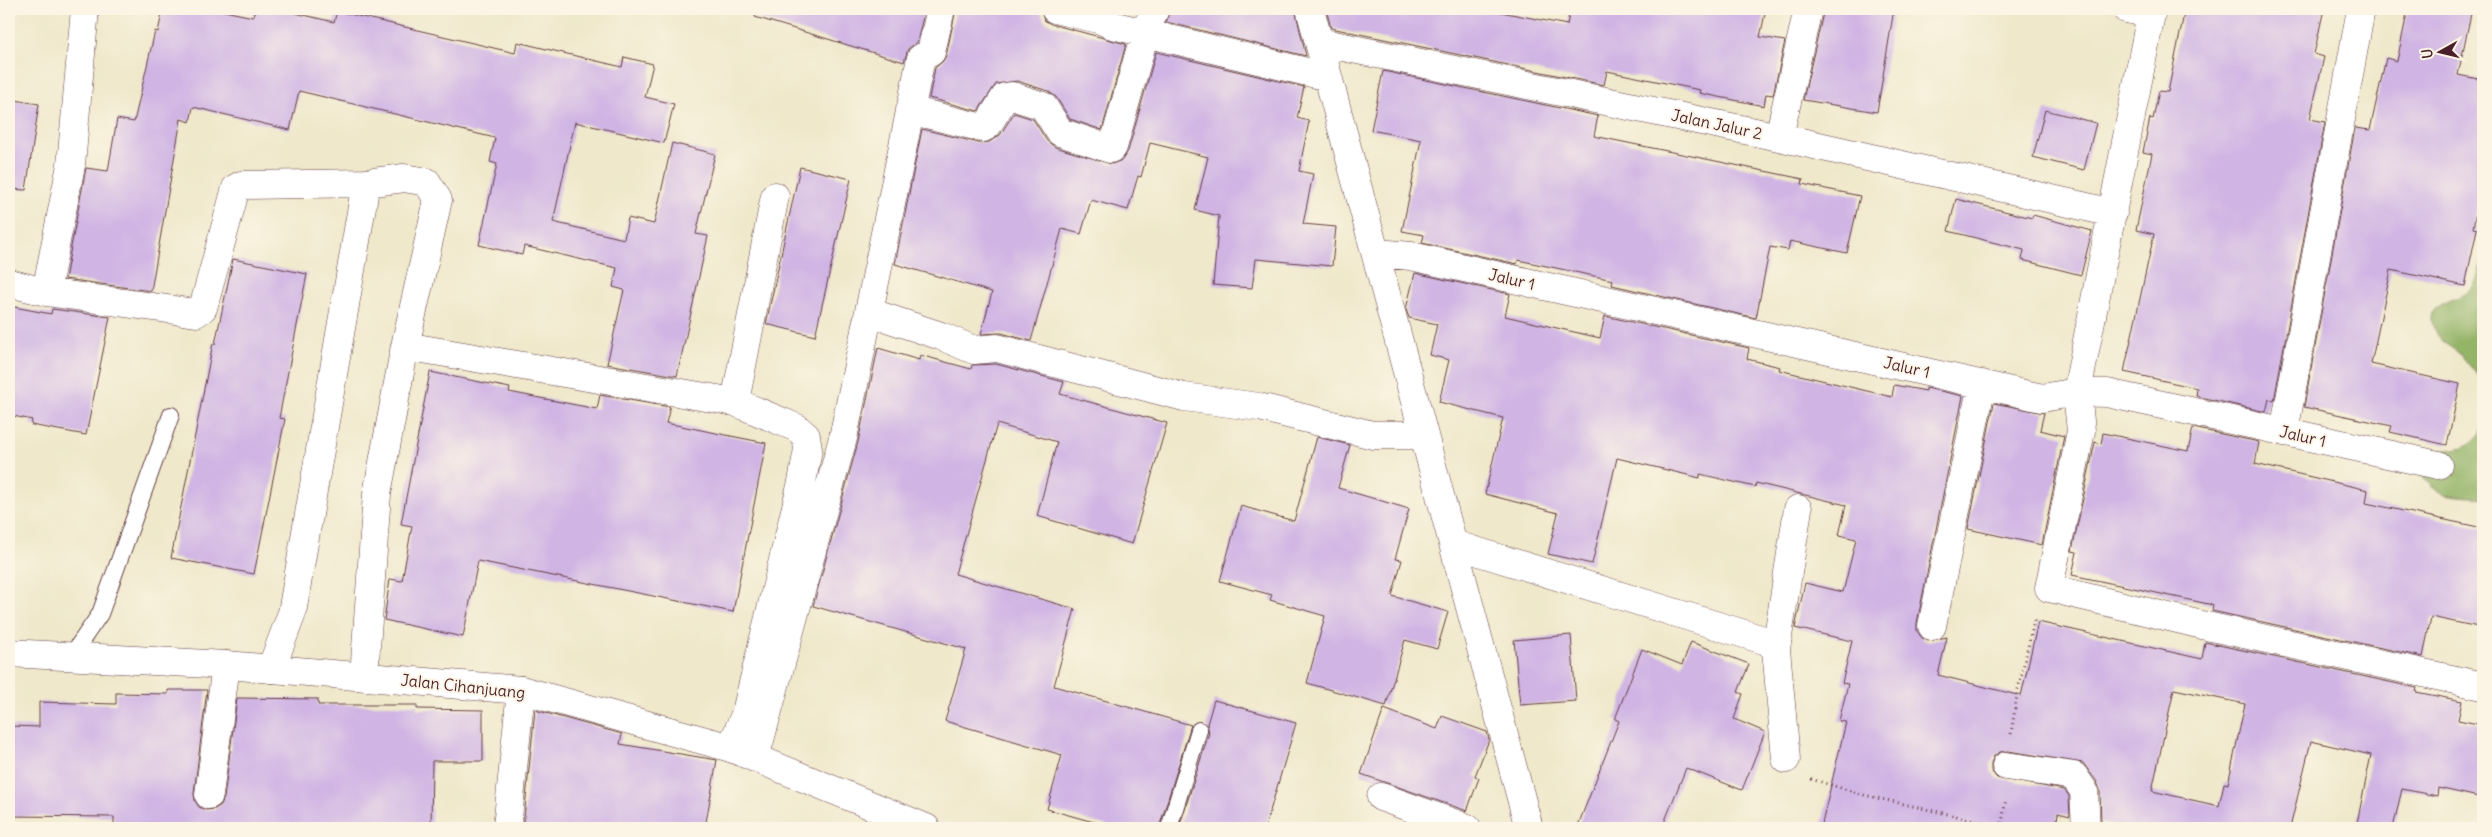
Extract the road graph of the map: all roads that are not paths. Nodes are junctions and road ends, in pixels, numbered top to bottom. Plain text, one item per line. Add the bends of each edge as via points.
1 (85, 9) edge
2 (941, 9) edge
3 (1055, 9) edge
4 (1310, 9) edge
5 (1808, 9) edge
6 (2361, 9) edge
7 (2143, 11) edge
8 (1150, 21) edge
9 (1319, 42) junction
10 (1328, 77) junction
11 (910, 110) junction
12 (1779, 137) junction
13 (366, 183) junction
14 (775, 196) dead end
15 (2114, 213) junction
16 (1376, 253) junction
17 (9, 283) edge
18 (46, 292) junction
19 (869, 312) junction
20 (405, 346) junction
21 (1982, 384) junction
22 (2077, 392) junction
23 (735, 402) junction
24 (171, 415) dead end
25 (2284, 432) junction
26 (1423, 435) junction
27 (2438, 465) dead end
28 (1798, 509) dead end
29 (1453, 544) junction
30 (1932, 626) dead end
31 (1776, 649) junction
32 (9, 653) edge
33 (71, 656) junction
34 (226, 665) junction
35 (271, 669) junction
36 (364, 676) junction
37 (2483, 686) edge
38 (521, 690) junction
39 (1199, 730) dead end
40 (743, 753) junction
41 (1786, 759) road end
42 (2006, 766) road end
43 (210, 795) dead end
44 (1382, 797) dead end
45 (507, 828) edge
46 (926, 828) edge
47 (1169, 828) edge
48 (1467, 828) edge
49 (1529, 828) edge
50 (2086, 828) edge

1 - 18 street via 71,164
2 - 11 street via 931,52 921,58
3 - 8 street
4 - 9 street
5 - 12 street
6 - 25 street
7 - 15 street
8 - 10 street
8 - 11 street via 1110,149 1060,132 1043,106 1012,96 1005,97 983,128
9 - 10 street
9 - 12 street, Jalan Jalur 2
10 - 16 street
11 - 19 street
12 - 15 street, Jalan Jalur 2
13 - 18 street via 238,186 204,308 196,313
13 - 20 street via 404,178 427,182 438,200
13 - 35 street via 292,612
14 - 23 street
15 - 22 street
16 - 21 street, Jalur 1 via 1411,256
16 - 26 street
17 - 18 street
19 - 26 street via 974,350 998,348 1184,396 1259,407 1373,435
19 - 40 street via 843,438
20 - 23 street
20 - 36 street via 377,494
21 - 22 street, Jalur 1 via 2042,398
21 - 30 street
22 - 25 street, Jalur 1 via 2107,393
22 - 37 street via 2081,431 2049,588 2202,626
23 - 40 street via 797,428 806,436 808,449 746,712
24 - 33 lane via 100,614
25 - 27 street, Jalur 1
26 - 29 street
28 - 31 street
29 - 31 street via 1766,641
29 - 49 street
31 - 41 street
32 - 33 street, Jalan Cihanjuang
33 - 34 street, Jalan Cihanjuang
34 - 35 street, Jalan Cihanjuang
34 - 43 street
35 - 36 street, Jalan Cihanjuang
36 - 38 street, Jalan Cihanjuang
38 - 40 street, Jalan Cihanjuang
38 - 45 street
39 - 47 lane
40 - 46 street, Jalan Cihanjuang
42 - 50 street via 2074,776 2084,791
44 - 48 street

